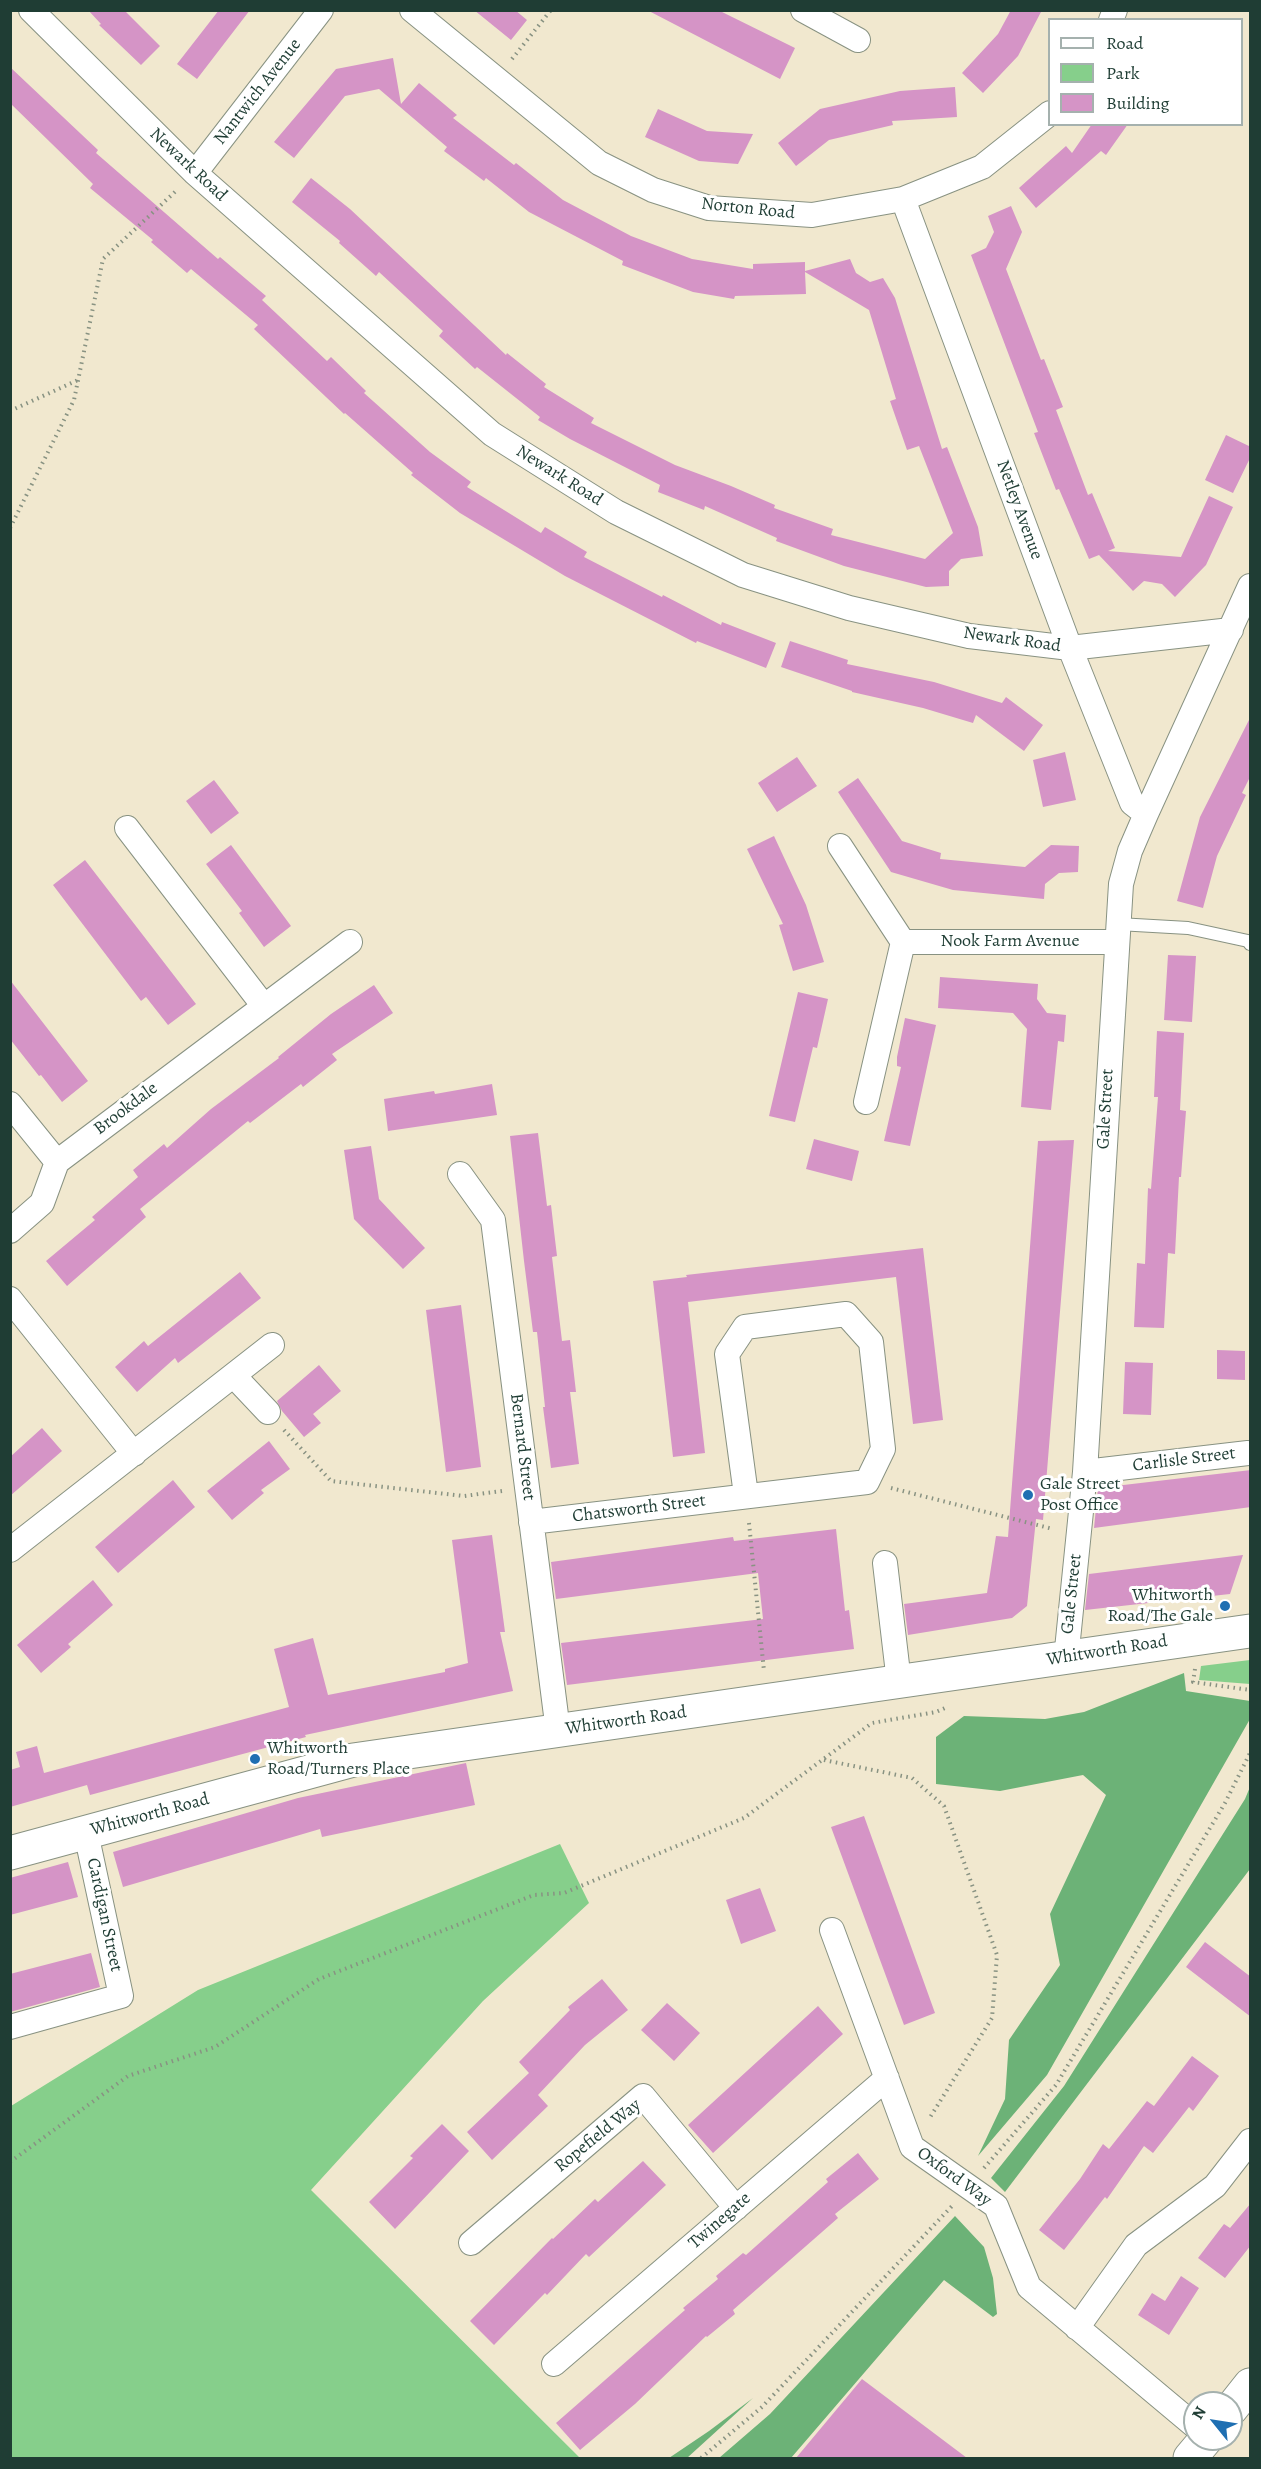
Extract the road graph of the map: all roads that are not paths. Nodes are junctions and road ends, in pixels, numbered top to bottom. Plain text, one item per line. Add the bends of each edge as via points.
1 (31, 10) edge
2 (321, 10) edge
3 (412, 10) edge
4 (803, 10) edge
5 (858, 40) dead end
6 (1048, 115) edge
7 (195, 173) junction
8 (903, 199) junction
9 (1251, 586) edge
10 (1230, 630) junction
11 (1070, 648) junction
12 (1146, 814) junction
13 (127, 828) dead end
14 (840, 846) dead end
15 (1117, 933) junction
16 (350, 942) dead end
17 (903, 942) junction
18 (1251, 944) edge
19 (263, 1005) junction
20 (866, 1102) dead end
21 (10, 1104) edge
22 (57, 1162) junction
23 (460, 1174) dead end
24 (10, 1232) edge
25 (10, 1299) edge
26 (272, 1345) dead end
27 (234, 1376) junction
28 (268, 1412) road end
29 (1248, 1453) dead end
30 (134, 1454) junction
31 (1085, 1472) junction
32 (747, 1495) junction
33 (531, 1522) junction
34 (10, 1550) edge
35 (885, 1563) dead end
36 (1251, 1631) edge
37 (1065, 1659) junction
38 (898, 1682) junction
39 (558, 1731) junction
40 (86, 1833) junction
41 (10, 1853) edge
42 (832, 1930) dead end
43 (10, 2027) edge
44 (886, 2078) junction
45 (1251, 2141) edge
46 (736, 2208) junction
47 (471, 2243) dead end
48 (1077, 2328) junction
49 (554, 2364) dead end
50 (1183, 2416) edge

1 - 7 street, Newark Road
2 - 7 street, Nantwich Avenue
3 - 8 street, Norton Road via 599,164 653,190 709,208 812,215
4 - 5 street
6 - 8 street, Norton Road via 982,167
7 - 11 street, Newark Road via 492,434 616,512 743,575 849,608 969,636
8 - 11 street, Netley Avenue
9 - 10 street, Gale Street
10 - 11 street, Newark Road
10 - 12 street, Gale Street
11 - 12 street, Netley Avenue via 1132,803
12 - 15 street, Gale Street via 1121,884
13 - 19 street
14 - 17 street
15 - 17 street, Nook Farm Avenue
15 - 18 lane via 1188,928
15 - 31 street, Gale Street
16 - 19 street, Brookdale
17 - 20 street
19 - 22 street, Brookdale
21 - 22 street
22 - 24 street via 42,1203
23 - 33 street, Bernard Street via 493,1220
25 - 30 street
26 - 27 street
27 - 28 street
27 - 30 street
29 - 31 street, Carlisle Street
30 - 34 street
31 - 37 street, Gale Street
32 - 32 street, Chatsworth Street via 727,1354 745,1328 846,1314 871,1342 883,1449 867,1482
32 - 33 street, Chatsworth Street
33 - 39 street, Bernard Street
35 - 38 street
36 - 37 main road, Whitworth Road
37 - 38 main road, Whitworth Road
38 - 39 main road, Whitworth Road
39 - 40 main road, Whitworth Road via 353,1760
40 - 41 main road, Whitworth Road
40 - 43 street, Cardigan Street via 121,1996
42 - 44 street, Oxford Way
44 - 46 street, Twinegate
44 - 48 street, Oxford Way via 912,2147 996,2206 1029,2287
45 - 48 street via 1215,2186 1137,2245
46 - 47 street, Ropefield Way via 643,2096
46 - 49 street, Twinegate
48 - 50 street, Oxford Way

